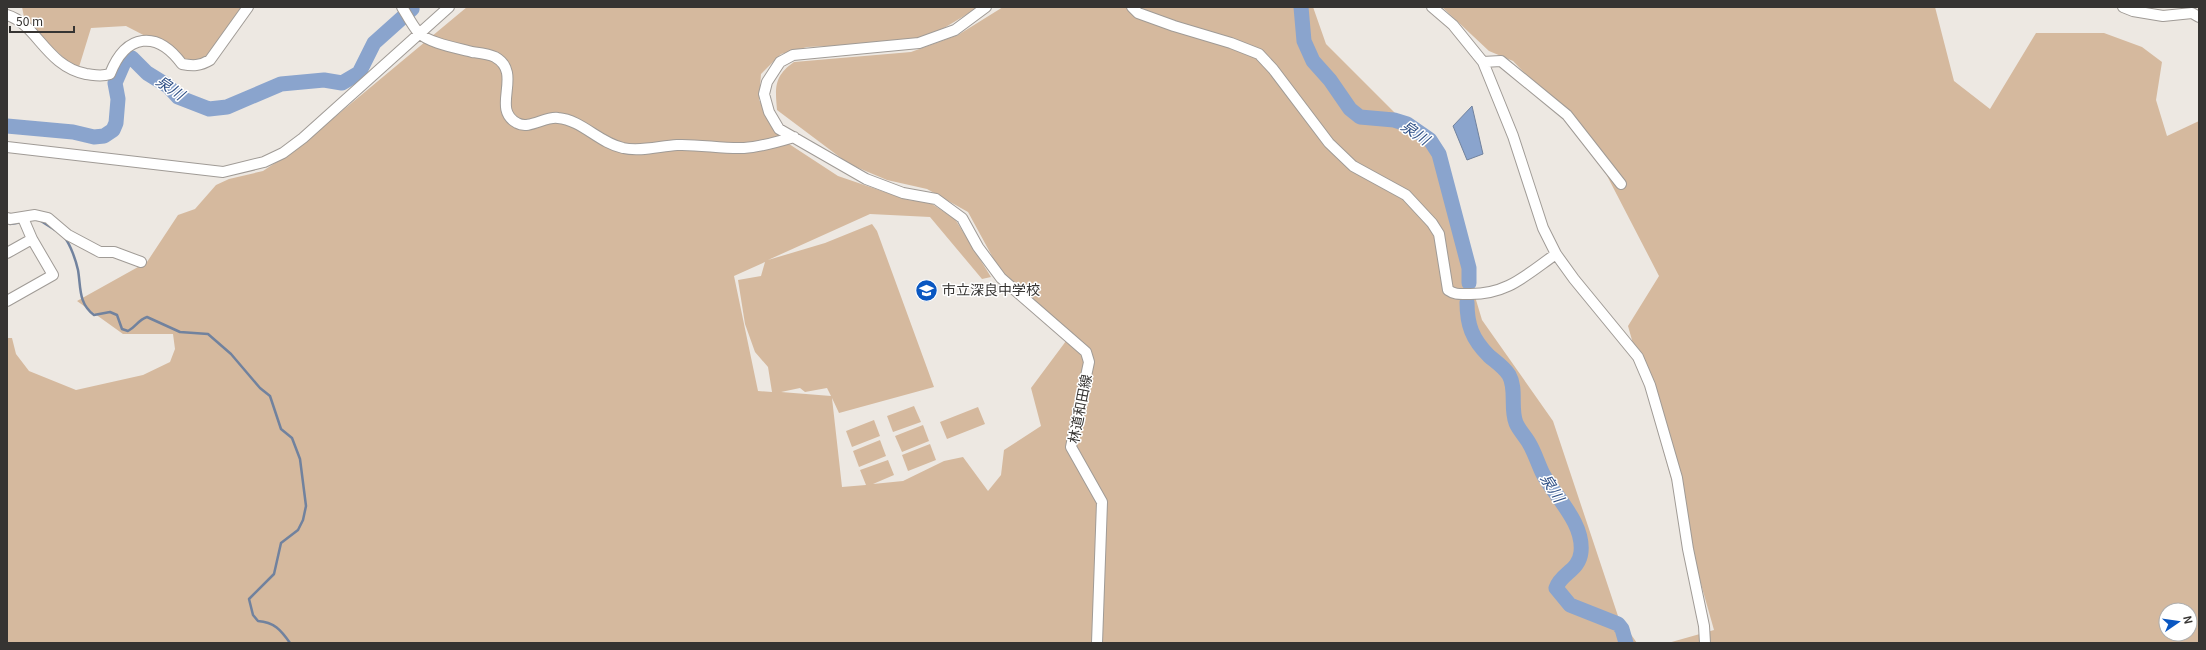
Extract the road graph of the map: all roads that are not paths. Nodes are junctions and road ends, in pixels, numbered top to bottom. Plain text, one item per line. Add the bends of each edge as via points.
1 (248, 7) edge
2 (402, 7) edge
3 (448, 7) edge
4 (986, 7) edge
5 (1132, 7) edge
6 (1432, 7) edge
7 (2123, 7) edge
8 (2183, 10) edge
9 (7, 15) edge
10 (2199, 17) edge
11 (419, 33) junction
12 (1483, 62) junction
13 (794, 137) junction
14 (7, 147) edge
15 (1621, 184) dead end
16 (7, 218) edge
17 (24, 220) junction
18 (32, 239) junction
19 (9, 251) edge
20 (1556, 254) junction
21 (141, 262) dead end
22 (7, 301) edge
23 (1097, 643) edge
24 (1705, 643) edge

1 - 9 street via 210,60 203,64 182,64 172,51 155,42 144,40 132,44 122,52 110,74 102,76 66,67 50,55 19,22
2 - 11 street
3 - 11 street
4 - 13 street, 林道和田線 via 955,30 919,43 792,55 780,62 767,82 764,94 769,112 779,129
5 - 20 street via 1138,13 1259,54 1329,143 1353,166 1406,195 1432,223 1439,234 1448,290 1454,294 1492,294 1512,286
6 - 12 street via 1469,43
7 - 8 street via 2163,16
8 - 10 street
11 - 13 street via 441,44 495,57 506,67 509,77 506,106 510,117 518,124 559,118 576,124 603,141 634,149 678,145 744,148 768,145
11 - 14 street via 298,142 283,153 244,168 223,172
12 - 15 street via 1501,61 1567,114
12 - 20 street via 1513,136 1543,228
13 - 23 street, 林道和田線 via 866,179 903,193 936,199 962,218 978,247 1001,278 1086,352 1090,362 1071,447 1102,502
16 - 17 street
17 - 18 street
17 - 21 street via 35,215 48,218 68,235 100,252 114,252
18 - 19 street
18 - 22 street via 53,275
20 - 24 street via 1638,357 1650,385 1677,478

